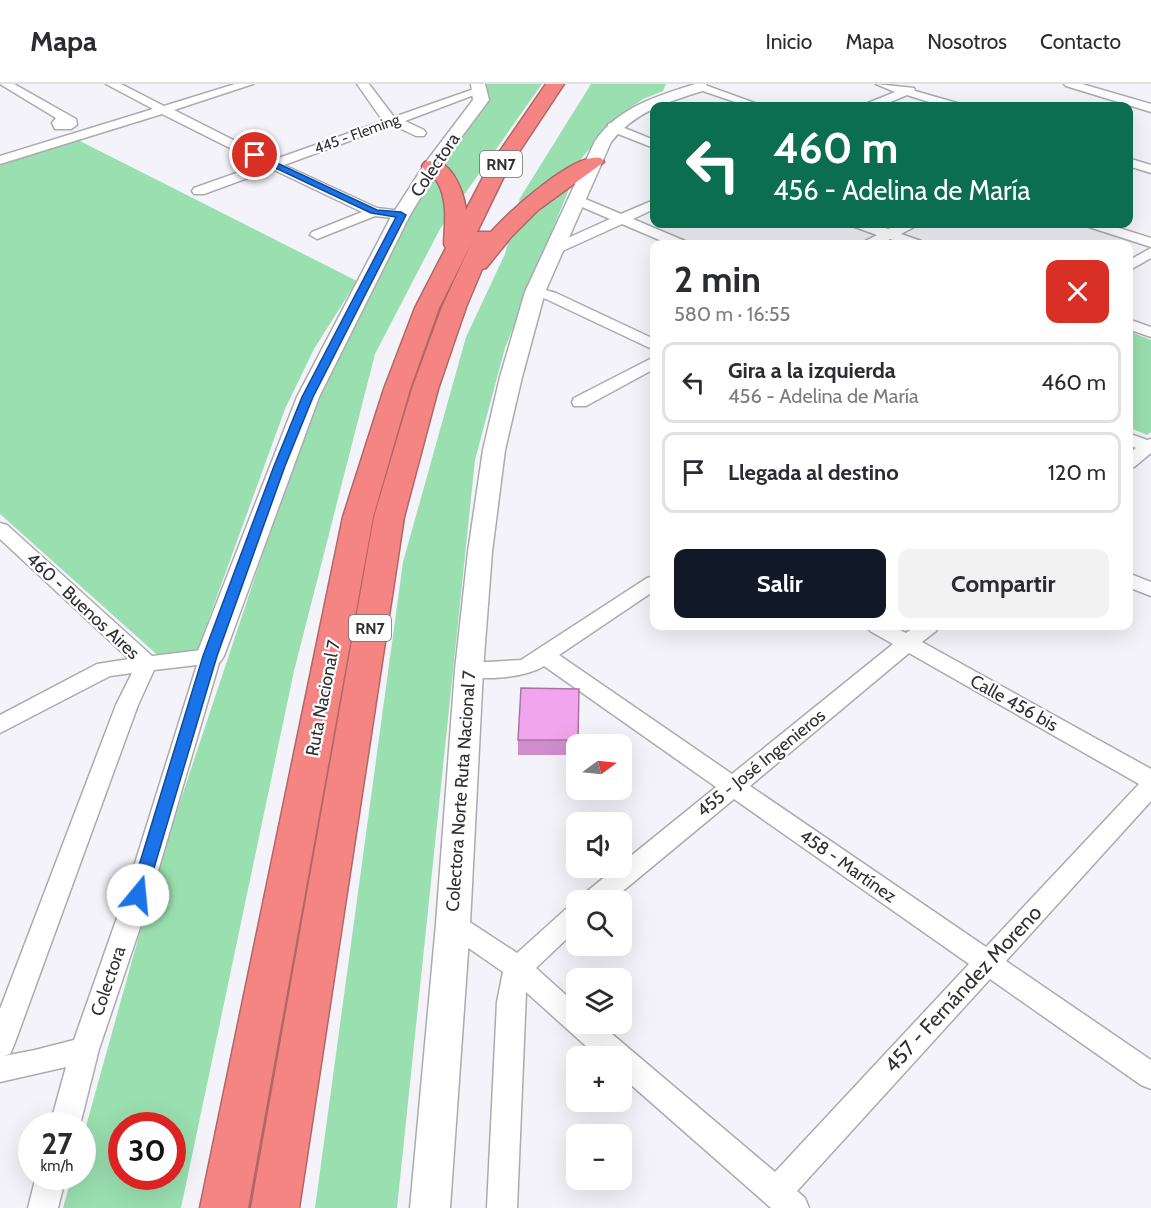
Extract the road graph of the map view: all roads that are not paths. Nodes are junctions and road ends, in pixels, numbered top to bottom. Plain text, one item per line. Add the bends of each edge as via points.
1 (6, 84) edge
2 (112, 84) edge
3 (247, 84) edge
4 (363, 84) edge
5 (555, 84) edge
6 (576, 84) edge
7 (882, 84) edge
8 (922, 84) edge
9 (1070, 84) edge
10 (701, 85) edge
11 (479, 87) edge
12 (906, 92) junction
13 (1151, 93) edge
14 (658, 102) edge
15 (746, 102) edge
16 (882, 102) edge
17 (940, 102) edge
18 (1124, 102) edge
19 (1133, 102) edge
20 (650, 105) edge
21 (1133, 105) edge
22 (1151, 108) edge
23 (164, 109) junction
24 (64, 117) dead end
25 (393, 121) junction
26 (612, 128) junction
27 (420, 133) dead end
28 (650, 142) edge
29 (0, 160) edge
30 (594, 162) junction
31 (1133, 164) edge
32 (273, 165) junction
33 (432, 166) junction
34 (1151, 169) edge
35 (200, 191) dead end
36 (540, 197) junction
37 (578, 200) junction
38 (650, 206) edge
39 (374, 212) junction
40 (401, 215) junction
41 (621, 219) junction
42 (872, 228) edge
43 (901, 228) edge
44 (1106, 228) edge
45 (889, 234) junction
46 (317, 235) dead end
47 (671, 240) edge
48 (878, 240) edge
49 (905, 240) edge
50 (1151, 243) edge
51 (553, 250) junction
52 (1151, 252) edge
53 (460, 264) junction
54 (1133, 264) edge
55 (535, 292) junction
56 (1133, 326) edge
57 (1151, 332) edge
58 (650, 343) edge
59 (650, 364) edge
60 (580, 402) dead end
61 (1133, 440) edge
62 (1150, 446) edge
63 (1133, 459) edge
64 (3, 536) edge
65 (1133, 581) edge
66 (650, 585) edge
67 (1151, 590) edge
68 (884, 630) edge
69 (924, 630) edge
70 (907, 643) junction
71 (210, 656) junction
72 (545, 656) junction
73 (147, 663) junction
74 (468, 670) junction
75 (0, 725) edge
76 (1151, 780) edge
77 (733, 786) junction
78 (1151, 786) edge
79 (606, 890) edge
80 (566, 923) edge
81 (453, 924) junction
82 (988, 963) junction
83 (517, 969) junction
84 (566, 1012) edge
85 (591, 1034) edge
86 (0, 1045) edge
87 (605, 1046) edge
88 (85, 1049) junction
89 (632, 1068) edge
90 (0, 1069) edge
91 (1151, 1076) edge
92 (68, 1112) edge
93 (48, 1190) edge
94 (785, 1200) edge
95 (43, 1208) edge
96 (224, 1208) edge
97 (275, 1208) edge
98 (430, 1208) edge
99 (502, 1208) edge

1 - 24 street
2 - 23 street
3 - 23 street
4 - 25 street
5 - 53 highway, Ruta Nacional 7 / RN7 via 497,170
6 - 53 highway, Ruta Nacional 7 / RN7 via 521,168 487,231
7 - 12 street
8 - 12 street
9 - 18 street
10 - 14 street
10 - 15 street
11 - 25 street, 445 - Fleming
11 - 33 street, Colectora via 481,100
12 - 16 street
12 - 17 street
13 - 19 street
20 - 26 street
21 - 22 street
23 - 29 street
23 - 32 street
25 - 27 street
25 - 32 street, 445 - Fleming
26 - 28 street
26 - 30 street
30 - 36 highway
30 - 37 street
31 - 34 street
32 - 35 street, 445 - Fleming
32 - 39 street
33 - 40 street, Colectora
33 - 53 highway via 453,190
36 - 37 highway
36 - 53 highway
37 - 41 street
37 - 51 street
38 - 41 street
39 - 40 street
39 - 46 street
40 - 71 street, Colectora via 308,397
41 - 47 street
41 - 51 street
42 - 45 street
43 - 45 street
44 - 50 street
45 - 48 street
45 - 49 street
51 - 55 street
52 - 54 street
53 - 96 highway, Ruta Nacional 7 / RN7 via 426,308 358,517
53 - 97 highway, Ruta Nacional 7 / RN7 via 388,517
55 - 58 street
55 - 74 street, Colectora Norte Ruta Nacional 7 via 494,450
56 - 57 street
59 - 60 street
61 - 62 street
62 - 63 street
64 - 73 street, 460 - Buenos Aires
65 - 67 street
66 - 72 street
68 - 70 street, Calle 456 bis
69 - 70 street, 455 - José Ingenieros
70 - 76 street, Calle 456 bis
70 - 77 street, 455 - José Ingenieros
71 - 73 street, 460 - Buenos Aires
71 - 88 street, Colectora via 138,895
72 - 74 street via 515,669
72 - 77 street, 458 - Martínez
73 - 75 street via 105,669
73 - 86 street via 127,705
74 - 81 street, Colectora Norte Ruta Nacional 7
77 - 79 street, 455 - José Ingenieros
77 - 82 street, 458 - Martínez
78 - 82 street, 457 - Fernández Moreno
80 - 83 street
81 - 83 street
81 - 98 street, Colectora Norte Ruta Nacional 7
82 - 91 street, 458 - Martínez
82 - 94 street, 457 - Fernández Moreno
83 - 84 street
83 - 99 street via 510,1002
85 - 87 street
88 - 90 street
88 - 92 street, Colectora
89 - 94 street
93 - 95 street

